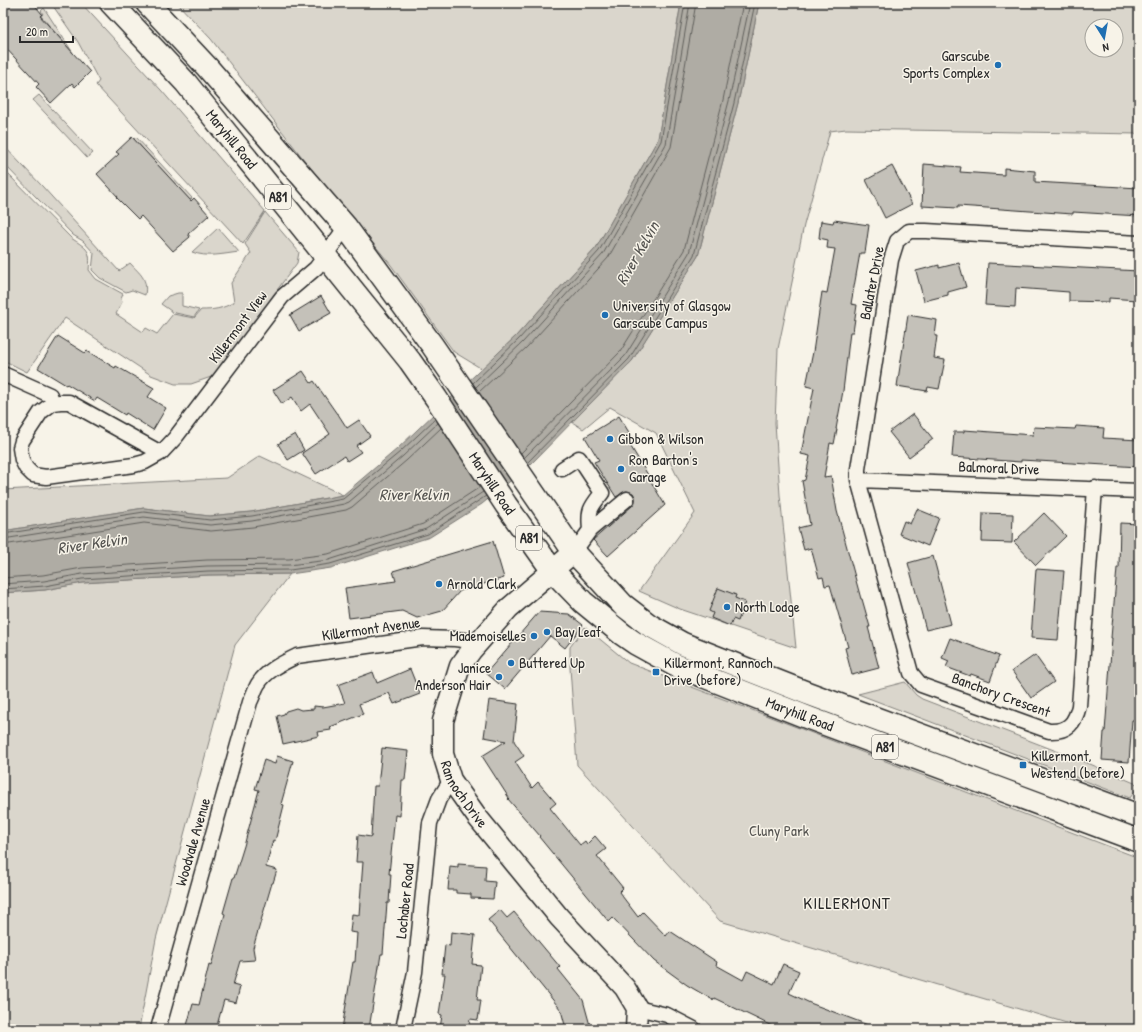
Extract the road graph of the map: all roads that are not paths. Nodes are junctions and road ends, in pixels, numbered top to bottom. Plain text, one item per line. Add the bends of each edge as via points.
1 (112, 3) edge
2 (147, 3) edge
3 (346, 227) junction
4 (1139, 243) edge
5 (325, 257) junction
6 (432, 346) junction
7 (410, 361) junction
8 (3, 374) edge
9 (53, 403) junction
10 (160, 453) junction
11 (562, 469) dead end
12 (858, 480) junction
13 (1095, 488) junction
14 (1139, 491) edge
15 (626, 499) dead end
16 (590, 530) junction
17 (574, 552) junction
18 (552, 570) junction
19 (479, 642) junction
20 (272, 670) joint
21 (451, 780) junction
22 (1139, 816) edge
23 (1139, 841) edge
24 (637, 1008) junction
25 (158, 1029) edge
26 (403, 1029) edge
27 (636, 1029) edge
28 (694, 1029) edge

1 - 5 main road, Maryhill Road / A81 via 186,83
2 - 3 main road, Maryhill Road / A81 via 207,67
3 - 5 street, Killermont View
3 - 6 main road, Maryhill Road / A81
4 - 12 street, Ballater Drive via 926,231 909,232 897,240 891,260
5 - 7 main road, Maryhill Road / A81
5 - 10 street, Killermont View via 282,297 175,438
6 - 7 main road
6 - 17 main road, Maryhill Road / A81
7 - 18 main road, Maryhill Road / A81
8 - 9 street via 50,395
9 - 10 street via 69,402
9 - 10 street, Killermont View via 41,412 20,448 22,460 33,475 46,477 134,465
11 - 16 street via 580,458 602,493 590,508
12 - 13 street, Balmoral Drive
12 - 13 street, Banchory Crescent via 915,680 949,695 1042,729 1057,732 1072,724 1079,706
13 - 14 street, Balmoral Drive
15 - 16 street
16 - 17 street
17 - 18 street, Rannoch Drive
17 - 22 main road, Maryhill Road / A81 via 624,606 649,625 683,644 807,693
18 - 19 street, Rannoch Drive via 514,603
18 - 23 main road, Maryhill Road / A81 via 583,602 622,634 675,665 813,720
19 - 20 street, Killermont Avenue via 439,638 400,641 298,656
19 - 21 street, Rannoch Drive via 460,666 443,721 443,754
20 - 25 street, Woodvale Avenue via 259,684 250,702
21 - 24 street, Rannoch Drive via 478,818 559,917 625,988
21 - 26 street, Lochaber Road via 439,799 430,823 415,972
24 - 27 street
24 - 28 street via 667,1015

